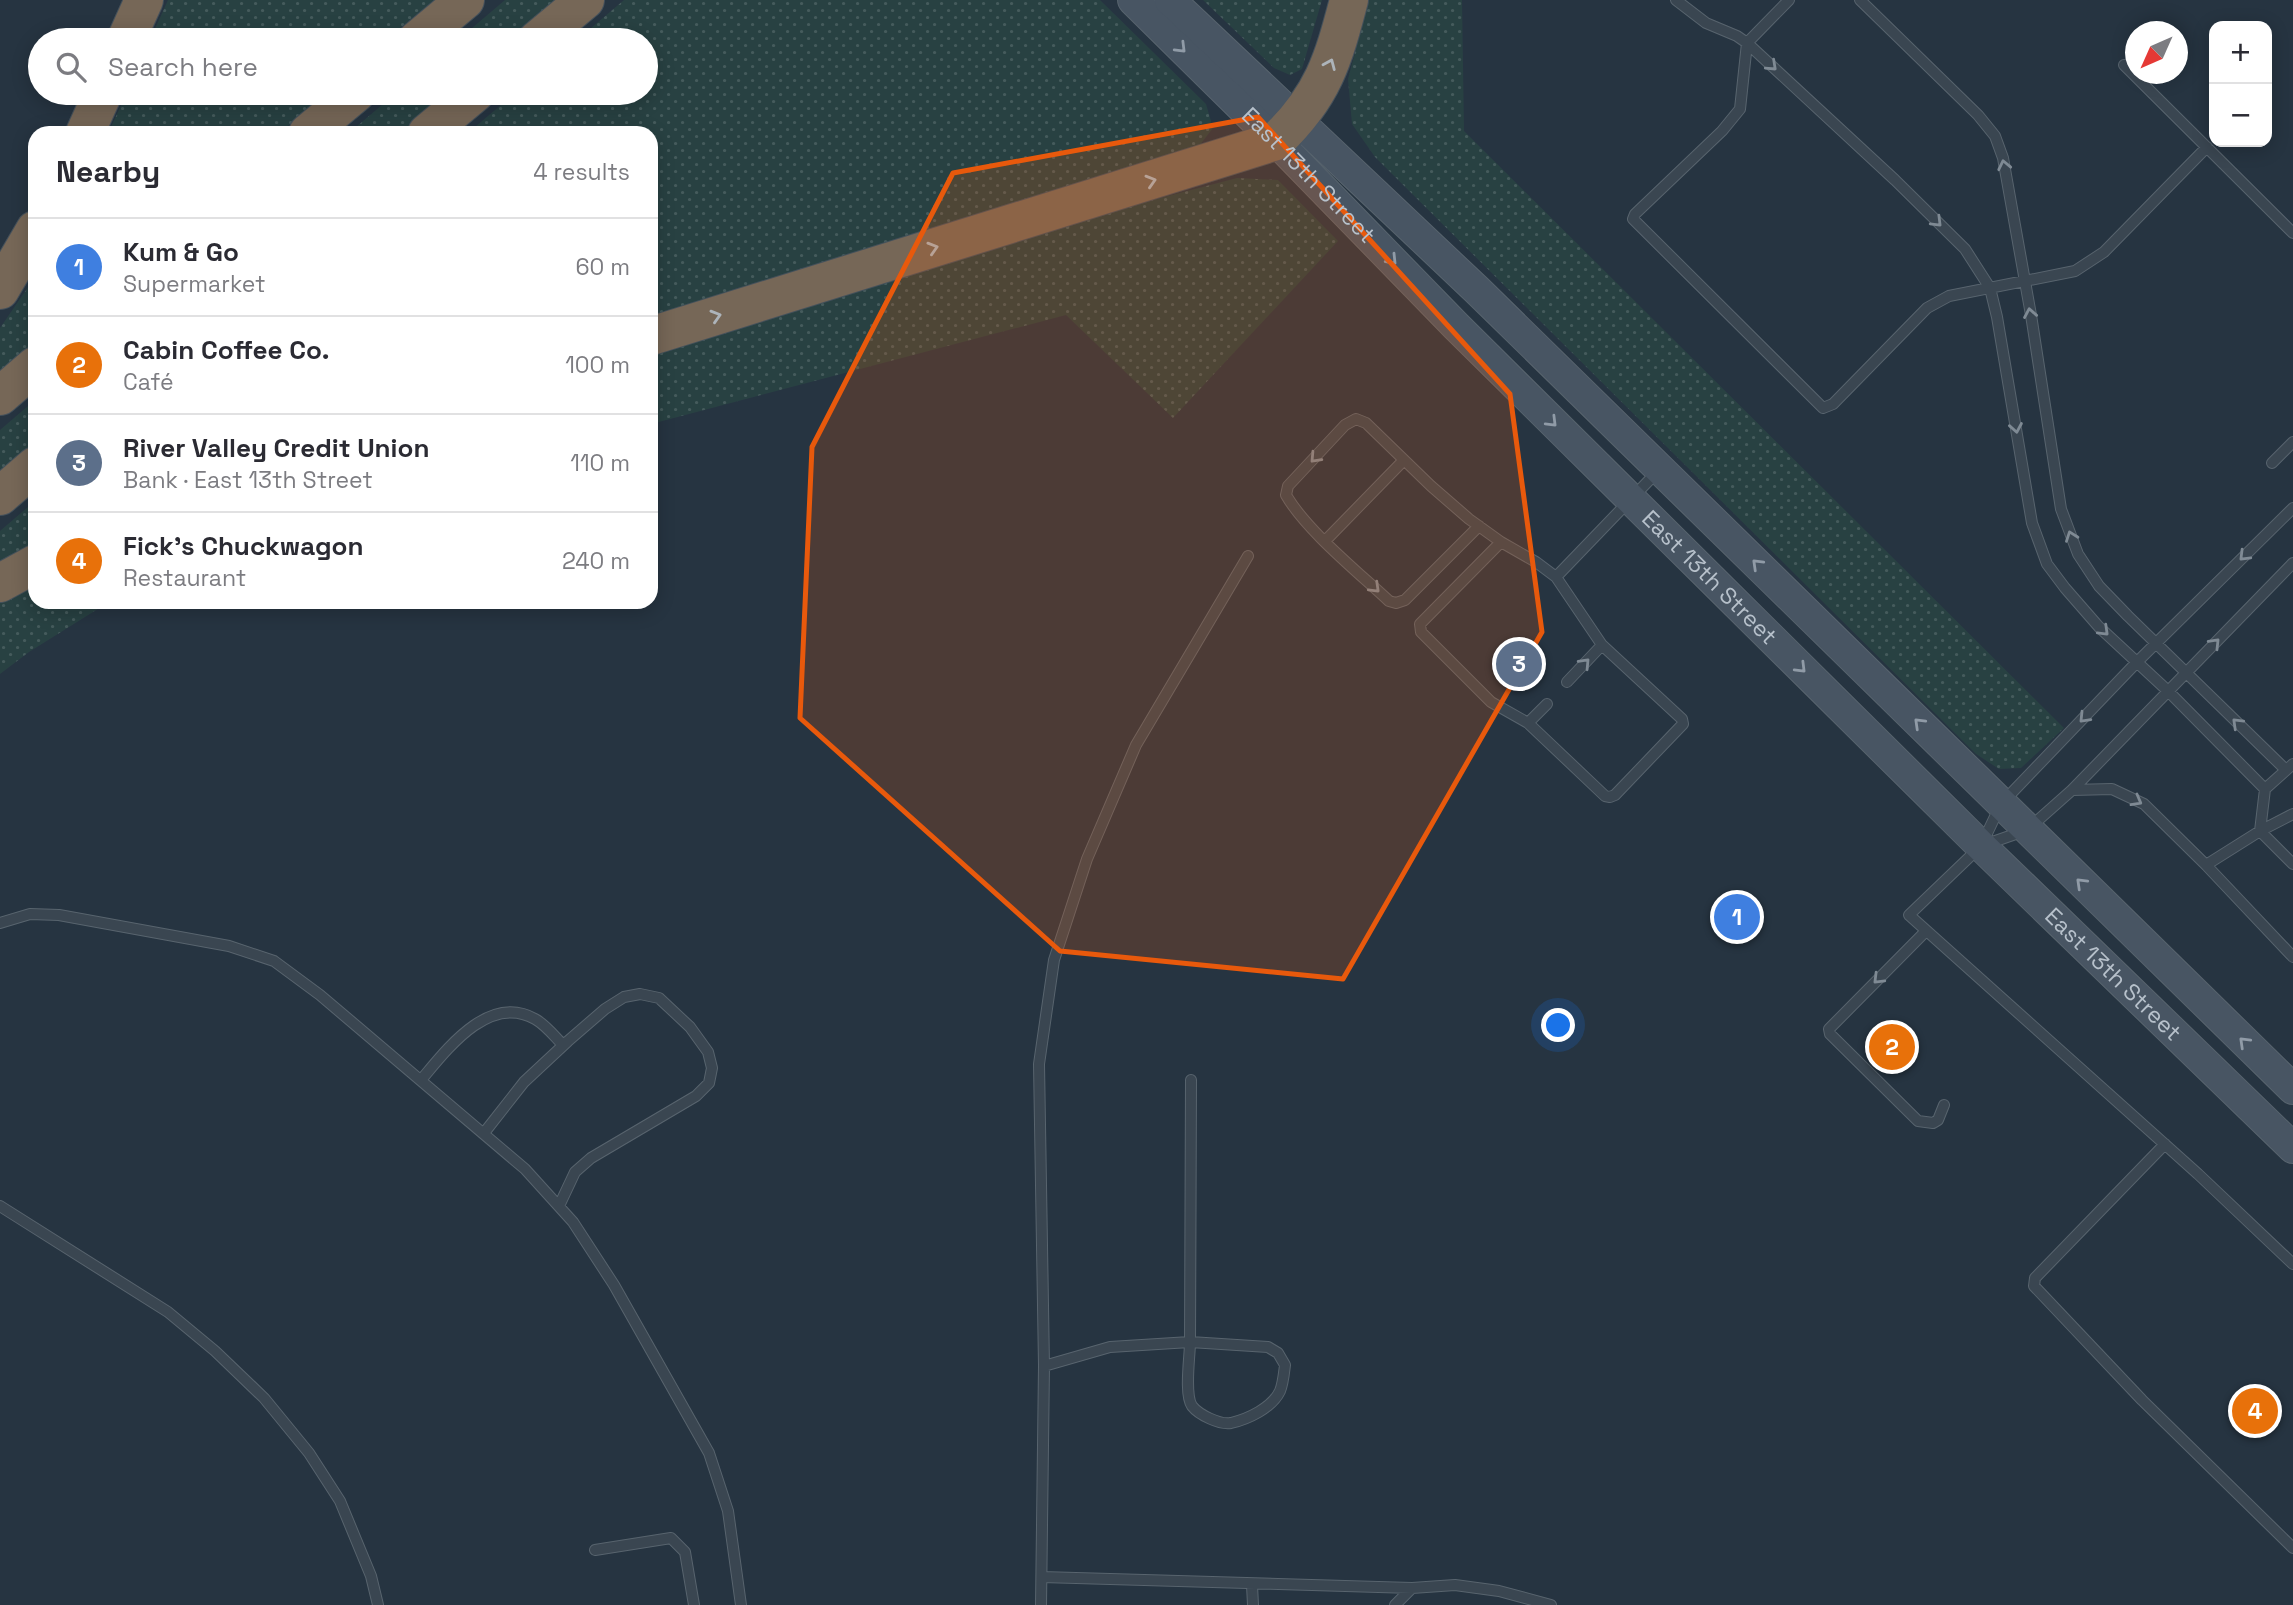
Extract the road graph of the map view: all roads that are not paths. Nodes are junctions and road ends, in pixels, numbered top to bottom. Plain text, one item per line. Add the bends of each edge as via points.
1 (144, 0) edge
2 (465, 0) edge
3 (585, 0) edge
4 (1133, 0) edge
5 (1170, 0) edge
6 (1349, 0) edge
7 (1676, 0) edge
8 (1789, 0) edge
9 (1860, 0) edge
10 (131, 28) edge
11 (431, 28) edge
12 (551, 28) edge
13 (1747, 43) junction
14 (2124, 65) dead end
15 (98, 105) edge
16 (342, 105) edge
17 (461, 105) edge
18 (88, 126) edge
19 (317, 126) edge
20 (435, 126) edge
21 (1286, 131) junction
22 (2207, 147) junction
23 (2293, 233) edge
24 (28, 242) edge
25 (2024, 281) junction
26 (1990, 288) junction
27 (0, 290) edge
28 (658, 334) edge
29 (28, 372) edge
30 (0, 396) edge
31 (2293, 442) edge
32 (1404, 460) junction
33 (2272, 463) dead end
34 (1660, 469) junction
35 (28, 472) edge
36 (0, 496) edge
37 (1631, 499) junction
38 (2293, 508) edge
39 (1479, 526) junction
40 (1325, 541) junction
41 (1501, 542) junction
42 (1248, 556) dead end
43 (2293, 563) edge
44 (28, 568) edge
45 (1556, 577) junction
46 (0, 583) edge
47 (2156, 643) junction
48 (1602, 645) junction
49 (2137, 662) junction
50 (2186, 673) junction
51 (1567, 682) dead end
52 (2168, 691) junction
53 (1547, 704) dead end
54 (1528, 723) junction
55 (2290, 767) edge
56 (2265, 789) junction
57 (2071, 790) junction
58 (2001, 804) junction
59 (2293, 814) edge
60 (2027, 830) junction
61 (2260, 831) junction
62 (1981, 846) junction
63 (2293, 864) edge
64 (2206, 866) junction
65 (0, 923) edge
66 (1926, 930) junction
67 (2293, 957) edge
68 (564, 1045) junction
69 (421, 1080) junction
70 (1191, 1080) dead end
71 (2293, 1089) edge
72 (1944, 1105) dead end
73 (484, 1133) junction
74 (2165, 1144) junction
75 (2293, 1148) edge
76 (0, 1206) edge
77 (559, 1206) junction
78 (2293, 1264) edge
79 (1190, 1342) junction
80 (1044, 1366) junction
81 (2293, 1548) edge
82 (595, 1550) dead end
83 (1042, 1577) junction
84 (1252, 1585) junction
85 (1412, 1588) junction
86 (378, 1605) edge
87 (694, 1605) edge
88 (741, 1605) edge
89 (1041, 1605) edge
90 (1253, 1605) edge
91 (1395, 1605) edge
92 (1551, 1605) edge

1 - 10 highway
2 - 11 highway
3 - 12 highway
4 -> 21 main road, East 13th Street
5 - 21 main road, East 13th Street
21 -> 6 highway via 1320,88
7 - 13 lane via 1706,23
8 - 13 lane
25 -> 9 lane via 2003,158 1995,136
13 -> 26 lane via 1965,249
13 - 26 lane via 1740,109 1635,214 1635,223 1823,408 1833,404 1927,309 1949,296
14 - 22 lane
15 - 18 highway
16 - 19 highway
17 - 20 highway
28 -> 21 highway
21 - 34 main road, East 13th Street via 1477,290
21 -> 37 main road, East 13th Street via 1455,326
22 - 23 lane
22 - 25 lane via 2104,252 2075,271
24 - 27 highway
25 - 26 lane
47 -> 25 lane via 2099,586 2078,554 2061,509
26 -> 49 lane via 2032,523 2047,564 2099,627
29 - 30 highway
31 - 33 lane
32 - 39 lane
32 - 40 lane
32 -> 40 lane via 1366,422 1356,419 1345,425 1288,486 1286,495
34 - 37 lane
58 -> 34 main road, East 13th Street
35 - 36 highway
37 - 45 lane
37 -> 62 main road, East 13th Street
38 -> 47 lane
40 -> 39 lane via 1395,603 1405,600
39 - 41 lane
41 - 45 lane
41 - 54 lane via 1420,629 1491,702
42 - 80 lane via 1136,745 1087,859 1054,960 1039,1064
50 -> 43 lane
44 - 46 highway
45 - 48 lane
47 - 49 lane
47 - 50 lane
51 -> 48 lane
48 - 54 lane via 1678,714 1683,724 1609,797
49 - 52 lane
49 -> 58 lane
50 - 52 lane
55 -> 50 lane
52 - 56 lane
52 - 57 lane
53 - 54 lane
55 - 56 lane
56 - 61 lane
57 - 60 lane
57 -> 64 lane via 2112,789 2144,804
58 - 60 main road, East 13th Street
58 - 62 lane
59 - 61 lane
60 - 62 lane
71 -> 60 main road, East 13th Street
61 - 63 lane
61 - 64 lane
62 - 66 lane via 1909,915
62 - 75 main road, East 13th Street
64 - 67 lane
65 - 69 lane via 30,914 59,915 229,946 274,961
66 -> 72 lane via 1829,1029 1918,1121 1938,1120
66 - 74 lane
68 - 69 lane via 536,1019 512,1012 494,1014 466,1032
68 - 73 lane via 524,1082
68 - 77 lane via 605,1009 624,997 640,994 659,998 690,1027 708,1052 712,1068 709,1083 696,1096 575,1172
69 - 73 lane
70 - 79 lane
73 - 77 lane via 525,1168
74 - 78 lane
74 - 81 lane via 2035,1278 2034,1286
76 - 86 lane via 168,1312 264,1398 309,1453 340,1502
77 - 88 lane via 614,1285 709,1453 728,1511
79 - 79 lane via 1268,1347 1285,1365 1280,1391 1269,1406 1228,1424 1202,1415 1189,1396
79 - 80 lane via 1110,1347
80 - 83 lane
82 - 87 lane via 671,1538 685,1552
83 - 84 lane
83 - 89 lane
84 - 85 lane
84 - 90 lane
85 - 91 lane
85 - 92 lane via 1455,1585

